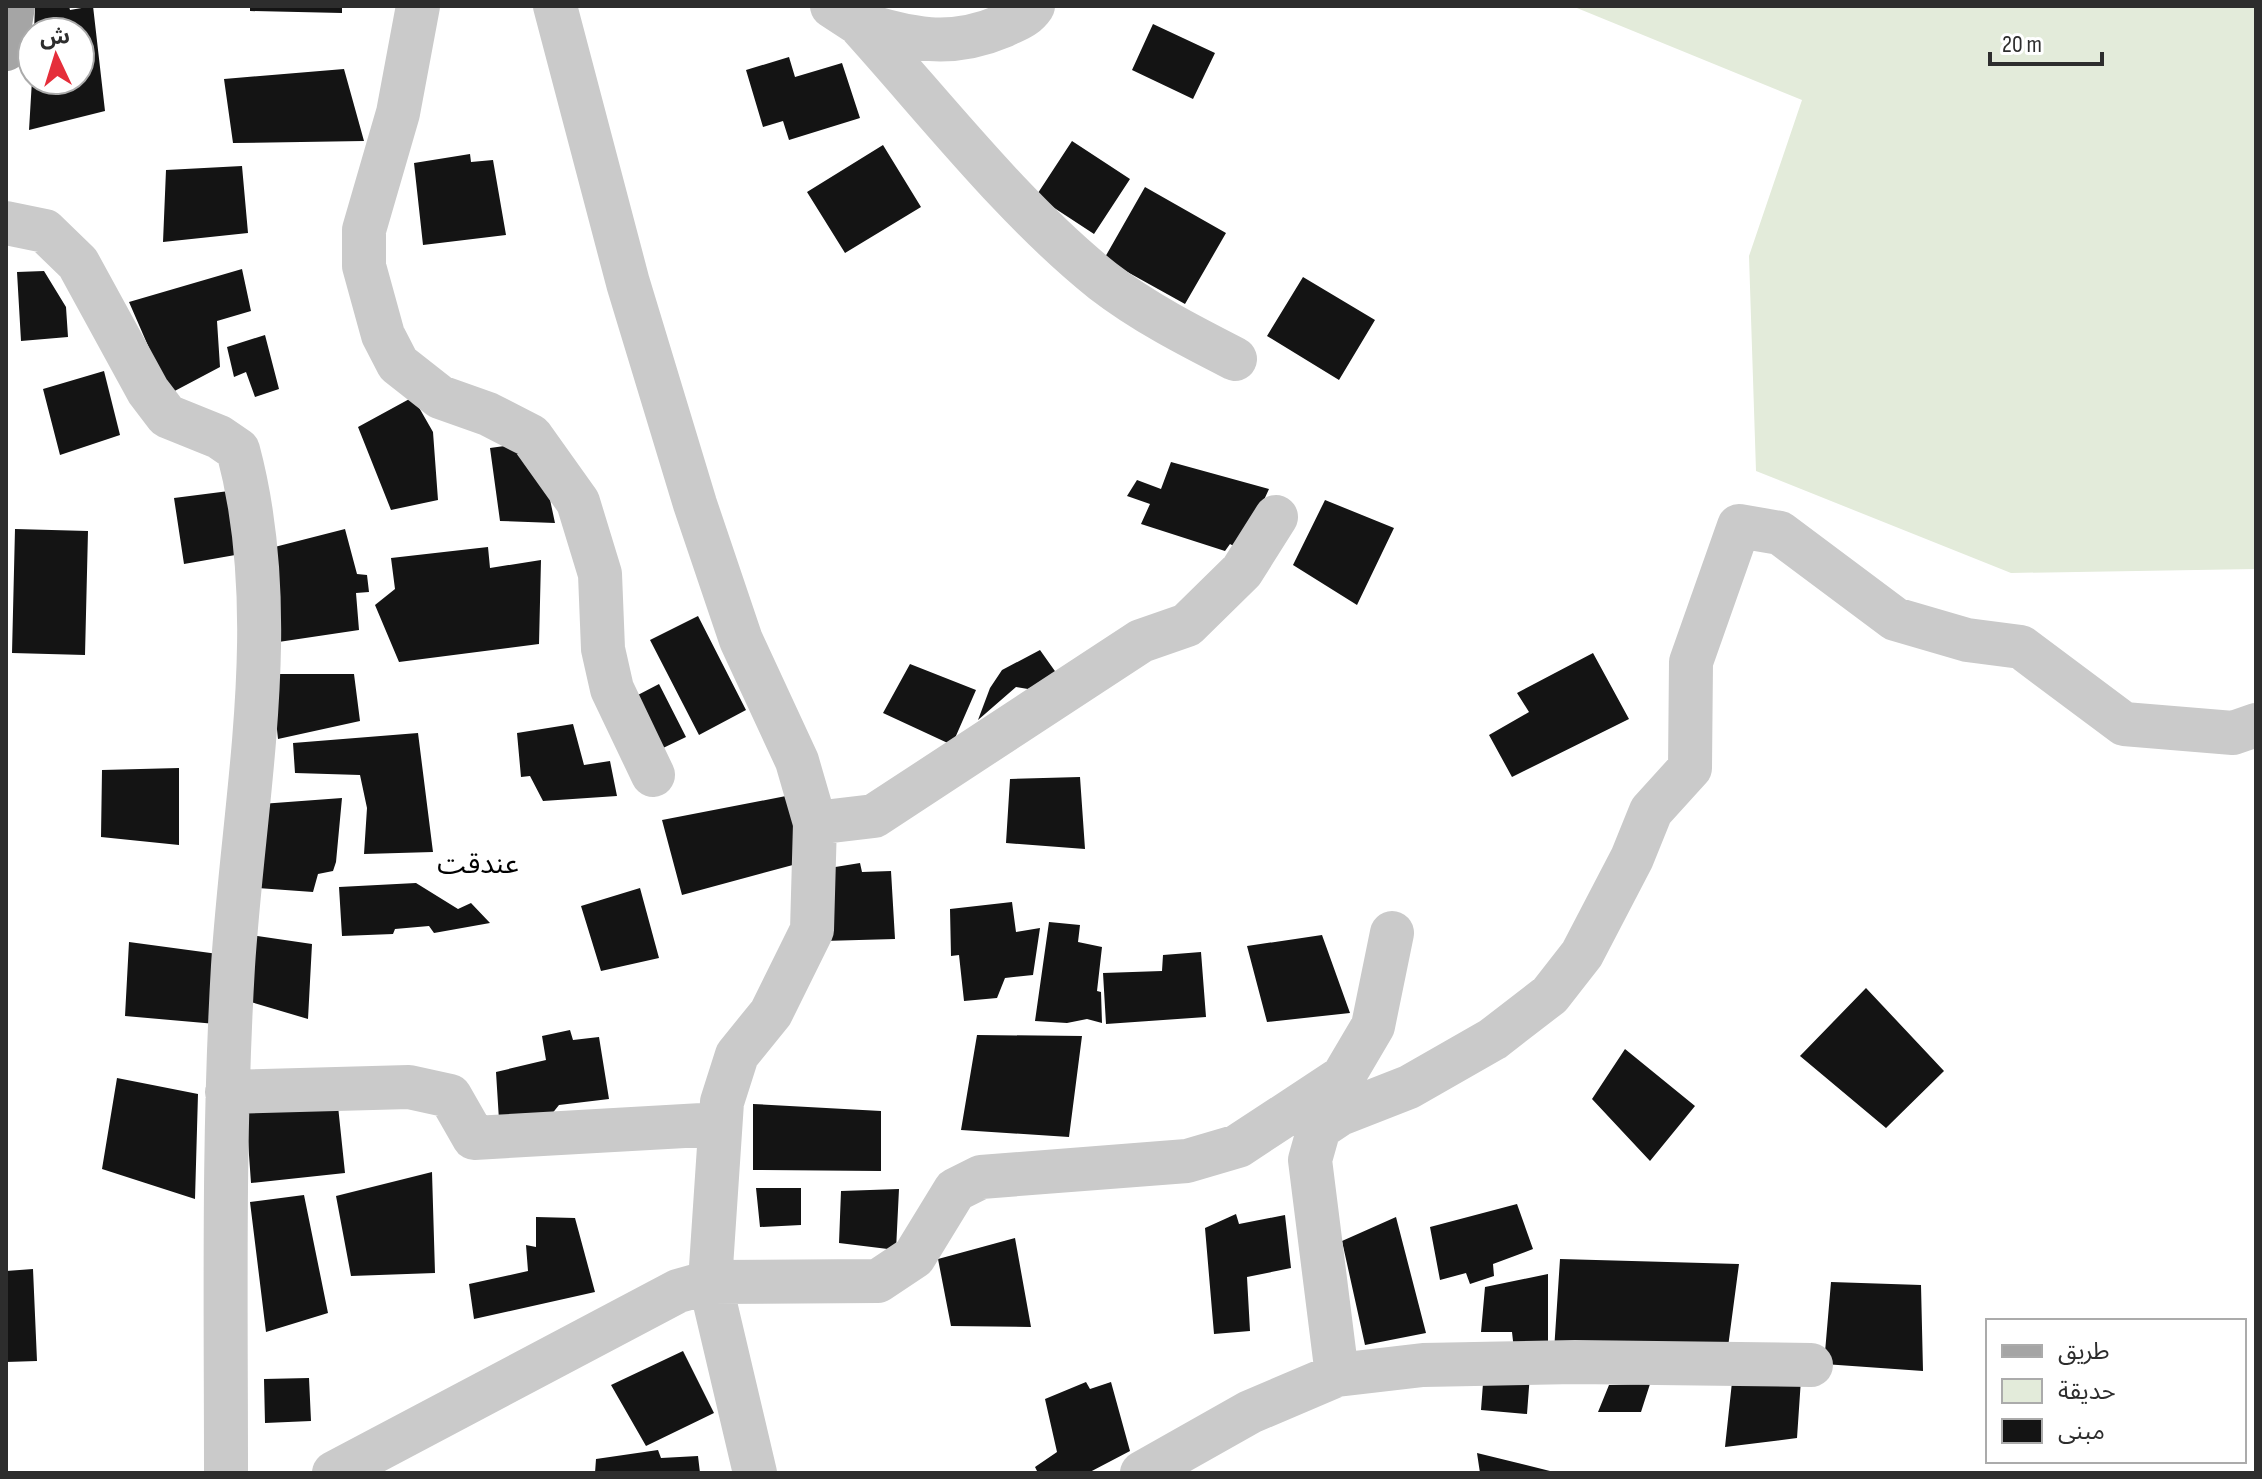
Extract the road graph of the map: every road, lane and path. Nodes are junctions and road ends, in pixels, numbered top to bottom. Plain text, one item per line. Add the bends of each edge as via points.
1 (13, 6) edge
2 (418, 6) edge
3 (555, 6) edge
4 (1033, 6) edge
5 (845, 14) edge
6 (6, 49) edge
7 (6, 223) edge
8 (1235, 359) dead end
9 (1276, 517) dead end
10 (2256, 725) edge
11 (653, 775) dead end
12 (815, 823) junction
13 (1392, 933) dead end
14 (227, 1092) junction
15 (720, 1124) junction
16 (710, 1282) junction
17 (1811, 1365) dead end
18 (1337, 1375) junction
19 (226, 1473) edge
20 (334, 1473) edge
21 (755, 1473) edge
22 (1142, 1473) edge

1 - 6 main road
2 - 11 street via 398,113 364,230 364,266 383,335 398,364 440,397 531,436 578,502 600,574 603,649 612,689
3 - 12 street via 628,283 695,504 741,640 797,761
4 - 5 street via 1027,16 973,39 914,40
5 - 8 street via 1040,224 1104,282
7 - 14 street via 45,231 78,263 167,416 238,450 252,503 260,643
9 - 12 street via 1242,571 1187,625 1141,641 874,816
10 - 18 street via 2233,733 2124,724 2021,647 1967,640 1895,619 1780,533 1739,526 1691,662 1690,768 1651,811 1582,954 1550,995 1493,1039 1409,1087 1340,1114 1319,1128 1310,1160
12 - 15 street via 812,930 771,1013 737,1055
13 - 16 street via 1373,1026 1343,1077 1238,1146 1187,1161 981,1177 955,1190 914,1257 878,1281
14 - 15 street via 409,1087 450,1096 474,1138
14 - 19 street
15 - 16 street
16 - 20 street via 633,1313
16 - 21 street
17 - 18 street via 1423,1365
18 - 22 street via 1250,1412

